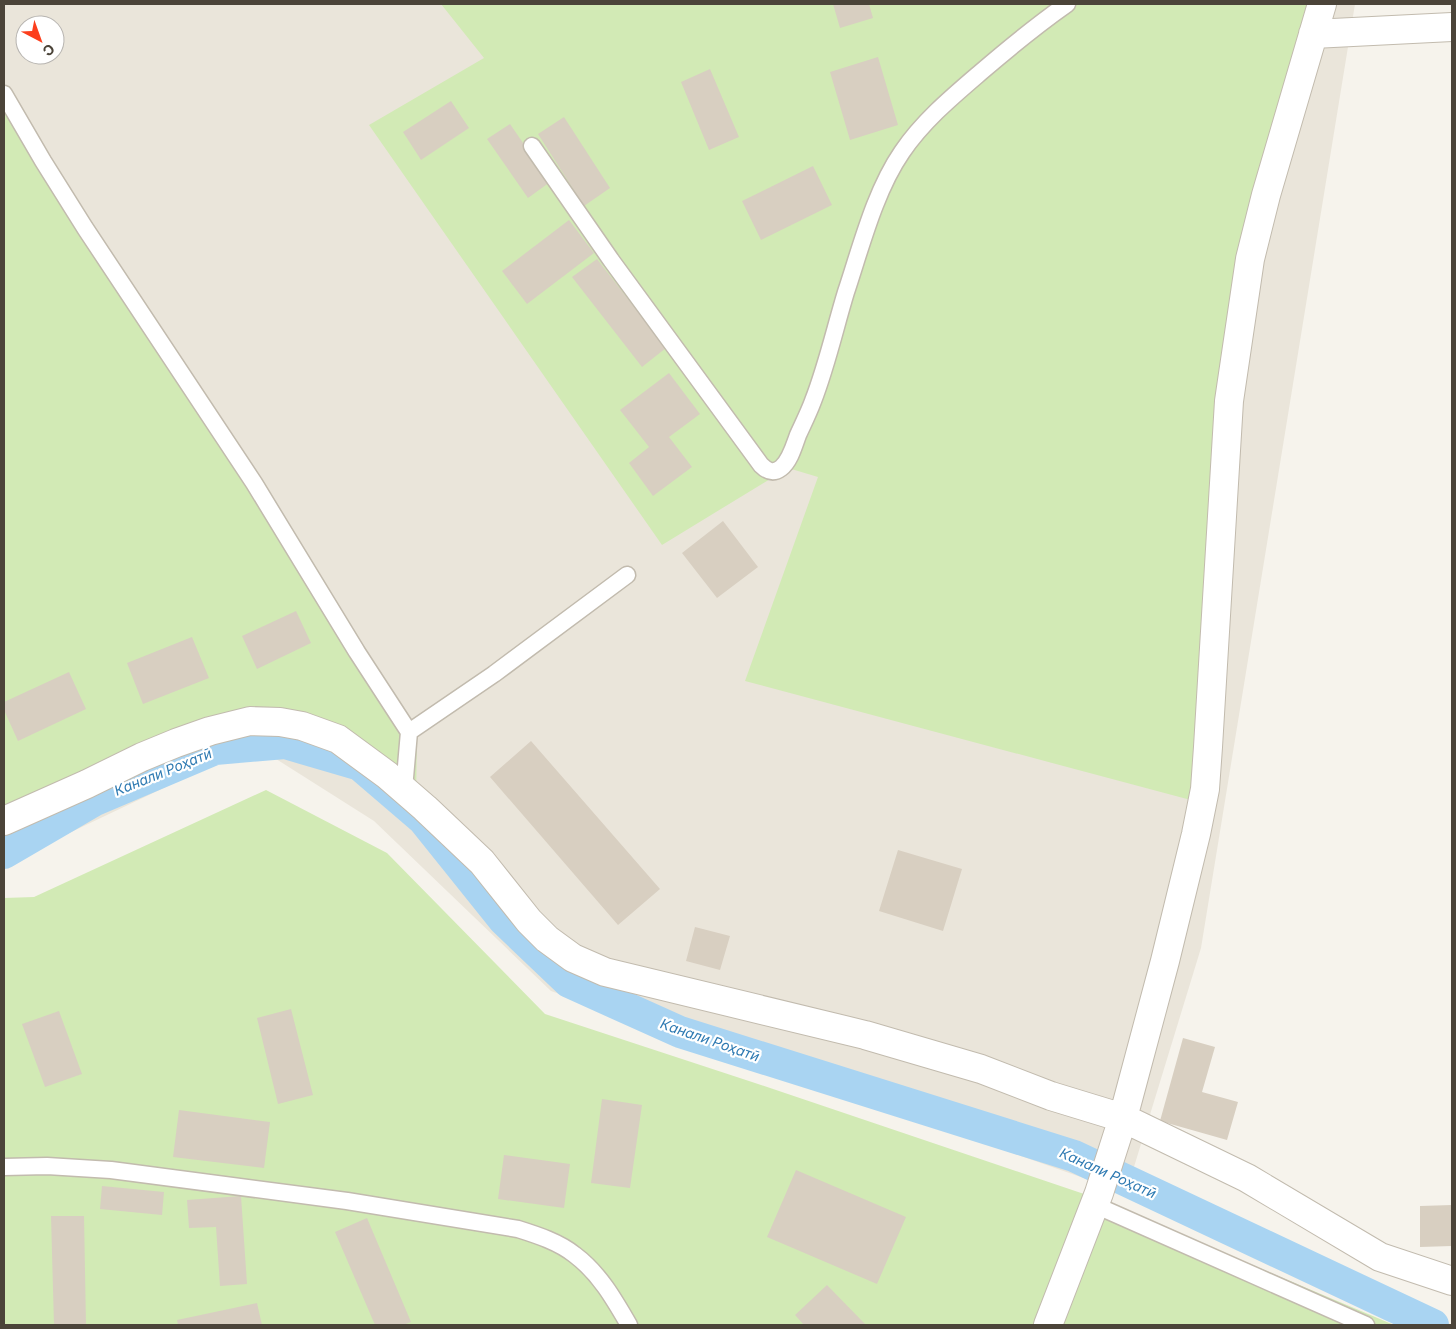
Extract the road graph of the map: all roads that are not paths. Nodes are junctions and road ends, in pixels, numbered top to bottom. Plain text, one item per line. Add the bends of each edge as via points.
1 (1067, 4) edge
2 (1322, 4) edge
3 (1452, 27) edge
4 (1314, 34) junction
5 (4, 94) edge
6 (532, 146) dead end
7 (627, 575) dead end
8 (409, 732) junction
9 (404, 790) junction
10 (4, 821) edge
11 (1120, 1126) junction
12 (4, 1167) edge
13 (1097, 1199) junction
14 (1452, 1281) edge
15 (629, 1325) edge
16 (1048, 1325) edge
17 (1366, 1325) edge

1 - 6 lane via 1030,30 962,88 925,123 902,152 878,197 814,399 790,456 776,471 766,470 761,465
2 - 4 street
3 - 4 street
4 - 11 street via 1250,260 1229,401 1205,789 1167,952
5 - 8 lane via 85,228 254,483
7 - 8 lane via 494,674
8 - 9 lane
9 - 10 street via 338,739 302,726 250,721 210,731 142,756
9 - 11 street via 482,862 547,939 573,958 605,972 865,1035 981,1069
11 - 13 street
11 - 14 street via 1247,1178 1380,1257
12 - 15 lane via 111,1170 347,1201 518,1230 574,1254 606,1288
13 - 16 street
13 - 17 lane

